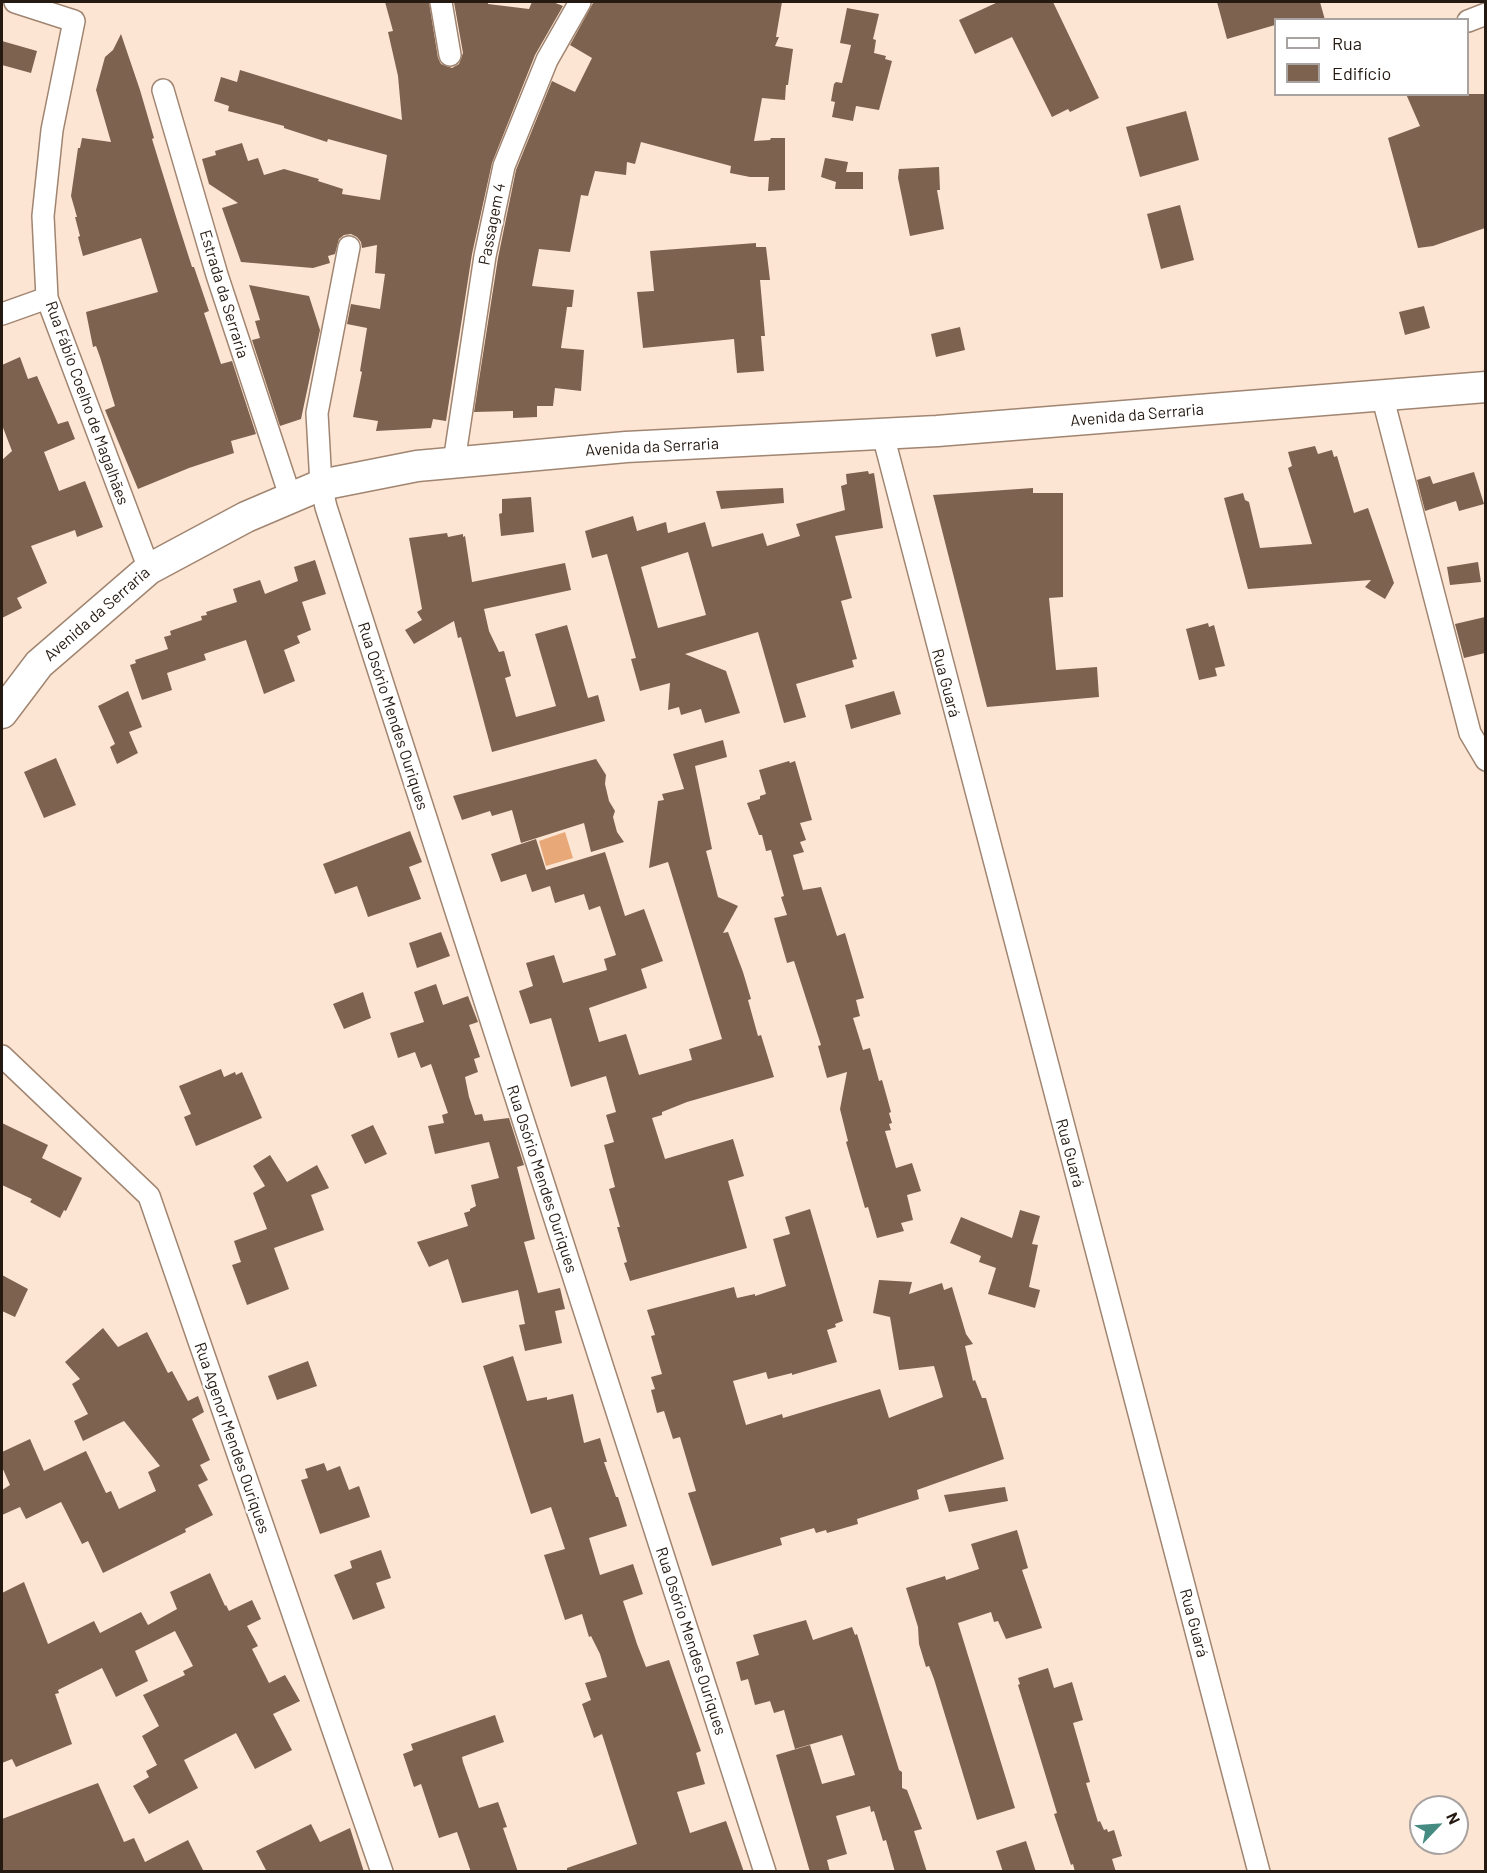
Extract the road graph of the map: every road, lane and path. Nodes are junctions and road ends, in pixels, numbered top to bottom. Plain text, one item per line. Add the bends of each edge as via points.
1 (15, 2) edge
2 (441, 2) edge
3 (580, 2) edge
4 (1485, 14) edge
5 (1469, 20) edge
6 (450, 55) dead end
7 (163, 90) dead end
8 (349, 247) dead end
9 (47, 298) junction
10 (2, 314) edge
11 (1485, 371) edge
12 (1485, 387) edge
13 (1382, 395) junction
14 (883, 435) junction
15 (454, 462) junction
16 (321, 485) junction
17 (290, 496) junction
18 (148, 569) junction
19 (2, 714) edge
20 (1485, 760) edge
21 (2, 1056) edge
22 (382, 1872) edge
23 (765, 1872) edge
24 (1259, 1872) edge

1 - 9 street, Rua Fábio Coelho de Magalhães via 74,21 52,130 44,206
2 - 6 street
3 - 15 street, Passagem 4 via 547,60 504,166 485,256
4 - 5 street
7 - 17 street, Estrada da Serraria via 217,275
8 - 16 street, Rua Osório Mendes Ouriques via 317,413
9 - 10 street
9 - 18 street, Rua Fábio Coelho de Magalhães
11 - 13 main road, Avenida da Serraria
12 - 13 main road, Avenida da Serraria
13 - 14 main road, Avenida da Serraria
13 - 20 street via 1470,733
14 - 15 main road, Avenida da Serraria via 626,447
14 - 24 street, Rua Guará
15 - 16 main road, Avenida da Serraria
16 - 17 main road, Avenida da Serraria
16 - 23 street, Rua Osório Mendes Ouriques
17 - 18 main road, Avenida da Serraria
18 - 19 main road, Avenida da Serraria via 39,664
21 - 22 street, Rua Agenor Mendes Ouriques via 149,1196

